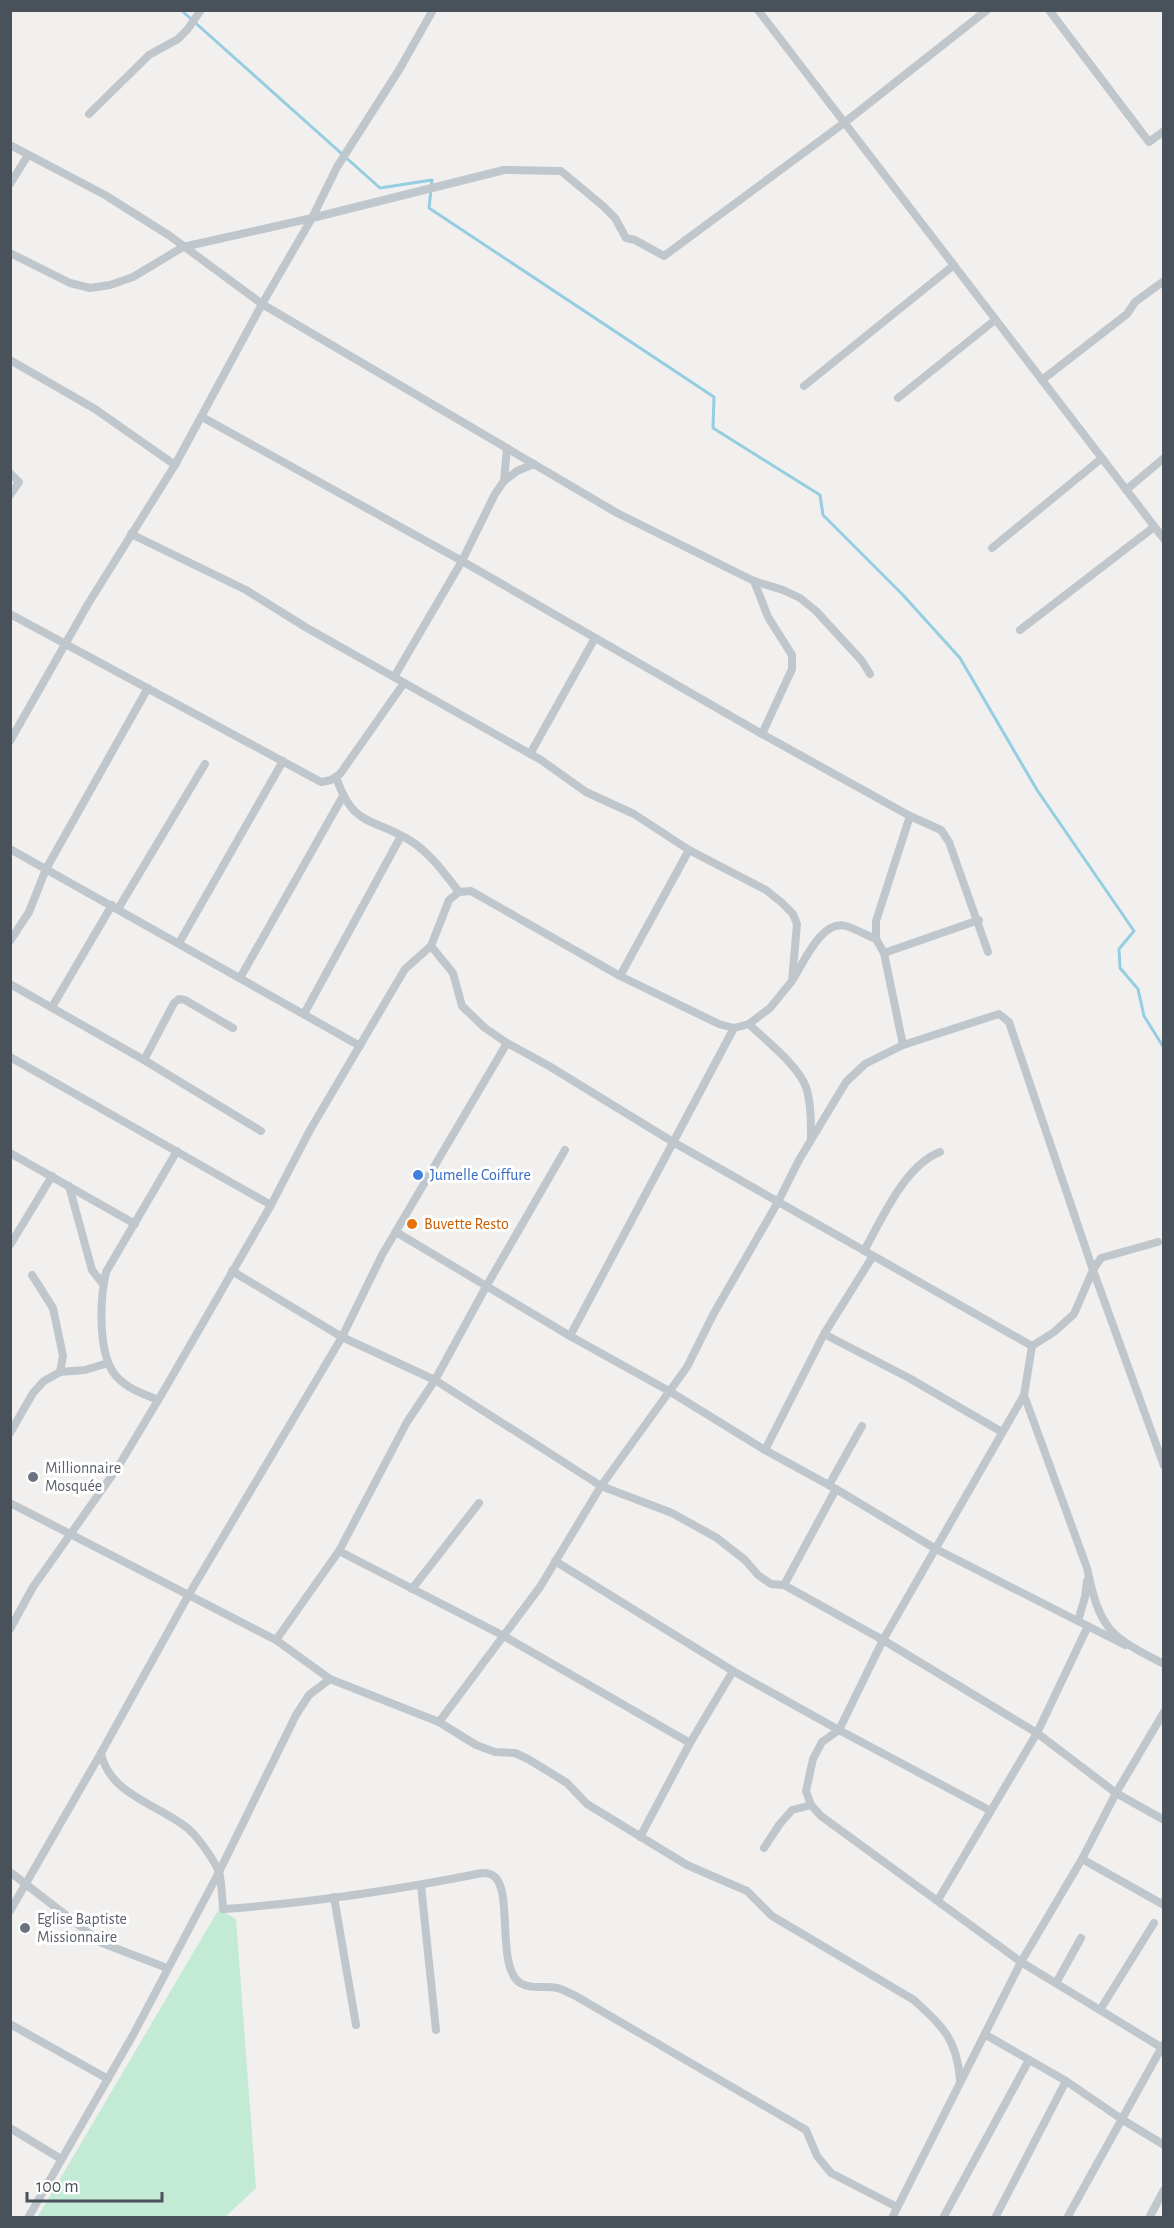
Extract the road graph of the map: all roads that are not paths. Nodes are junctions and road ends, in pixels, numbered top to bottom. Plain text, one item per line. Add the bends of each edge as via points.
1 (201, 10) edge
2 (433, 10) edge
3 (758, 10) edge
4 (987, 10) edge
5 (1049, 10) edge
6 (89, 114) dead end
7 (844, 123) junction
8 (1164, 131) edge
9 (10, 146) edge
10 (28, 155) junction
11 (10, 184) edge
12 (312, 218) junction
13 (183, 247) junction
14 (10, 253) edge
15 (954, 265) junction
16 (1164, 281) edge
17 (262, 304) junction
18 (995, 320) junction
19 (10, 360) edge
20 (1042, 380) junction
21 (804, 386) dead end
22 (898, 398) dead end
23 (202, 417) junction
24 (507, 448) junction
25 (1102, 458) junction
26 (1164, 458) edge
27 (534, 464) junction
28 (175, 465) junction
29 (10, 473) edge
30 (504, 481) junction
31 (1126, 490) junction
32 (10, 495) edge
33 (1154, 527) junction
34 (131, 534) junction
35 (1164, 539) edge
36 (992, 548) dead end
37 (462, 561) junction
38 (754, 581) junction
39 (10, 614) edge
40 (1020, 630) dead end
41 (596, 638) junction
42 (67, 644) junction
43 (870, 674) dead end
44 (394, 677) junction
45 (404, 683) junction
46 (148, 688) junction
47 (762, 734) junction
48 (10, 741) edge
49 (530, 754) junction
50 (283, 761) junction
51 (206, 764) dead end
52 (336, 777) junction
53 (343, 796) junction
54 (910, 816) junction
55 (401, 836) junction
56 (10, 849) edge
57 (689, 849) junction
58 (46, 869) junction
59 (459, 892) junction
60 (115, 907) junction
61 (978, 920) junction
62 (876, 939) junction
63 (10, 941) edge
64 (179, 943) junction
65 (431, 946) junction
66 (988, 952) dead end
67 (884, 953) junction
68 (620, 976) junction
69 (240, 978) junction
70 (792, 981) junction
71 (10, 984) edge
72 (52, 1007) junction
73 (304, 1014) junction
74 (749, 1024) junction
75 (233, 1028) dead end
76 (734, 1028) junction
77 (507, 1043) junction
78 (903, 1045) junction
79 (360, 1046) junction
80 (10, 1057) edge
81 (144, 1060) junction
82 (261, 1131) dead end
83 (811, 1140) junction
84 (673, 1142) junction
85 (566, 1150) dead end
86 (177, 1151) junction
87 (940, 1152) dead end
88 (10, 1153) edge
89 (52, 1176) junction
90 (69, 1186) junction
91 (778, 1202) junction
92 (271, 1205) junction
93 (135, 1224) junction
94 (396, 1232) junction
95 (1158, 1242) dead end
96 (10, 1245) edge
97 (864, 1251) junction
98 (873, 1256) junction
99 (1093, 1270) junction
100 (232, 1271) junction
101 (32, 1275) dead end
102 (104, 1284) junction
103 (487, 1285) junction
104 (824, 1334) junction
105 (570, 1336) junction
106 (342, 1338) junction
107 (1032, 1346) junction
108 (108, 1363) junction
109 (60, 1372) junction
110 (435, 1380) junction
111 (669, 1391) junction
112 (1024, 1395) junction
113 (158, 1400) junction
114 (862, 1426) dead end
115 (1002, 1432) junction
116 (10, 1433) edge
117 (765, 1450) junction
118 (1161, 1453) edge
119 (1164, 1466) edge
120 (601, 1486) junction
121 (832, 1487) junction
122 (10, 1503) edge
123 (479, 1503) dead end
124 (70, 1534) junction
125 (936, 1549) junction
126 (339, 1551) junction
127 (555, 1562) junction
128 (1087, 1568) junction
129 (784, 1584) junction
130 (412, 1589) junction
131 (188, 1596) junction
132 (1078, 1621) junction
133 (1088, 1626) junction
134 (10, 1629) edge
135 (502, 1635) junction
136 (276, 1640) junction
137 (883, 1640) junction
138 (1125, 1645) junction
139 (1164, 1664) edge
140 (733, 1671) junction
141 (330, 1679) junction
142 (1164, 1712) edge
143 (439, 1722) junction
144 (839, 1730) junction
145 (1037, 1732) junction
146 (690, 1743) junction
147 (101, 1753) junction
148 (1116, 1793) junction
149 (811, 1805) junction
150 (989, 1810) junction
151 (1164, 1820) edge
152 (640, 1837) junction
153 (764, 1848) dead end
154 (1082, 1859) junction
155 (10, 1872) edge
156 (219, 1872) junction
157 (26, 1884) junction
158 (421, 1885) junction
159 (334, 1897) junction
160 (938, 1900) junction
161 (1164, 1905) edge
162 (10, 1911) edge
163 (1154, 1923) dead end
164 (1081, 1938) dead end
165 (1021, 1962) junction
166 (167, 1968) junction
167 (1056, 1983) junction
168 (1100, 2010) junction
169 (10, 2024) edge
170 (356, 2025) dead end
171 (436, 2030) dead end
172 (986, 2035) junction
173 (1163, 2047) edge
174 (1029, 2060) junction
175 (108, 2079) junction
176 (960, 2080) junction
177 (1066, 2081) junction
178 (1123, 2120) junction
179 (10, 2128) edge
180 (1164, 2145) edge
181 (61, 2159) junction
182 (1164, 2190) edge
183 (895, 2214) edge
184 (28, 2217) edge
185 (944, 2217) edge
186 (995, 2217) edge
187 (1067, 2217) edge
188 (1149, 2217) edge

1 - 6 street via 178,39 149,55
2 - 12 street via 337,167
3 - 7 street
4 - 7 street
5 - 8 street via 1149,142
7 - 12 street via 664,256 626,238 609,212 561,171 504,170
7 - 15 street
9 - 10 street
10 - 11 street
10 - 13 street via 105,195
12 - 13 street
12 - 17 street
13 - 14 street via 133,277 90,288 70,284
13 - 17 street
15 - 18 street
15 - 21 street
16 - 20 street
17 - 23 street
17 - 24 street
18 - 20 street
18 - 22 street
19 - 28 street via 95,409
20 - 25 street
23 - 28 street
23 - 37 street
24 - 27 street
24 - 30 street
25 - 31 street
25 - 36 street
26 - 31 street
27 - 30 street
27 - 38 street via 617,513
28 - 34 street
29 - 32 street via 19,482
30 - 37 street
31 - 33 street
33 - 35 street
33 - 40 street
34 - 42 street
34 - 44 street via 246,590
37 - 41 street
37 - 44 street
38 - 43 street via 783,590 816,610
38 - 47 street via 768,617 793,662
39 - 42 street
41 - 47 street
41 - 49 street
42 - 46 street
42 - 48 street
44 - 45 street
45 - 49 street
45 - 52 street
46 - 50 street
46 - 58 street
47 - 54 street
49 - 57 street via 586,792 634,814
50 - 52 street via 321,782
50 - 64 street
51 - 60 street via 153,854
52 - 53 street
53 - 55 street via 363,819
53 - 69 street
54 - 61 street via 941,830 949,842
54 - 62 street via 876,921
55 - 59 street via 425,852
55 - 73 street
56 - 58 street
57 - 68 street
57 - 70 street via 766,890 793,914 797,924
58 - 60 street
58 - 63 street via 29,912
59 - 65 street via 449,900
59 - 68 street via 471,891
60 - 64 street
60 - 72 street
61 - 66 street
61 - 67 street
62 - 67 street
62 - 70 street via 844,925 830,927 821,934
64 - 69 street
65 - 77 street via 453,973 462,1006
65 - 79 street via 405,969
67 - 78 street
68 - 76 street
69 - 73 street
70 - 74 street via 770,1008
71 - 72 street
72 - 81 street
73 - 79 street
74 - 76 street
74 - 83 street via 796,1070 806,1086
75 - 81 street via 179,999
76 - 84 street
77 - 84 street
77 - 94 street
78 - 83 street via 866,1064 846,1082
78 - 99 street via 999,1014 1005,1017
79 - 92 street
80 - 86 street
81 - 82 street
83 - 91 street
84 - 91 street
84 - 105 street
85 - 103 street
86 - 92 street
86 - 93 street
87 - 97 street via 919,1164 892,1200
88 - 89 street
89 - 90 street
89 - 96 street
90 - 93 street
90 - 102 street via 92,1270
91 - 97 street
91 - 111 street via 687,1367
92 - 100 street
93 - 102 street via 106,1272
94 - 103 street
94 - 106 street
95 - 99 street via 1101,1258
97 - 98 street
98 - 104 street
98 - 107 street
99 - 107 street via 1074,1314
99 - 118 street
100 - 106 street
100 - 113 street
101 - 109 street via 53,1308 63,1356
102 - 108 street via 102,1319
103 - 105 street
103 - 110 street
104 - 115 street
104 - 117 street
105 - 111 street
106 - 110 street
106 - 131 street
107 - 112 street
108 - 109 street
108 - 113 street via 128,1387
109 - 116 street via 38,1387
110 - 120 street
110 - 126 street via 407,1422
111 - 117 street
111 - 120 street
112 - 115 street
112 - 128 street
113 - 124 street via 118,1467
114 - 121 street
115 - 125 street
117 - 121 street
118 - 119 street
120 - 127 street
120 - 129 street via 672,1513 717,1538 771,1584
121 - 125 street
121 - 129 street
122 - 124 street
123 - 130 street
124 - 131 street
124 - 134 street
125 - 132 street
125 - 137 street
126 - 130 street
126 - 136 street
127 - 135 street
127 - 140 street
128 - 132 street
128 - 138 street via 1103,1623
129 - 137 street
130 - 135 street
131 - 136 street
131 - 147 street
132 - 133 street
133 - 138 street
133 - 145 street
135 - 143 street
135 - 146 street
136 - 141 street
137 - 144 street
137 - 145 street
138 - 139 street
140 - 144 street
140 - 146 street
141 - 143 street
141 - 156 street via 309,1695 296,1715
142 - 148 street
143 - 152 street via 476,1745 528,1759 567,1783 587,1804
144 - 149 street via 822,1742 813,1758 806,1791
144 - 150 street
145 - 148 street
145 - 150 street
146 - 152 street
147 - 156 street via 108,1774 187,1827
147 - 157 street
148 - 151 street
148 - 154 street
149 - 153 street via 792,1810
149 - 160 street
150 - 160 street
152 - 176 street via 687,1865 739,1886 772,1916 914,2000 949,2038 958,2057
154 - 161 street
154 - 165 street
155 - 157 street
156 - 159 street via 223,1909
156 - 166 street
157 - 162 street
157 - 166 street via 102,1943
158 - 159 street
158 - 171 street
158 - 183 street via 482,1873 495,1876 503,1893 510,1963 520,1983 557,1988 574,1995 806,2130 816,2156 831,2173
159 - 170 street
160 - 165 street
163 - 168 street
164 - 167 street
165 - 167 street
165 - 172 street
166 - 175 street
167 - 168 street
168 - 173 street
169 - 175 street
172 - 174 street
172 - 176 street
173 - 178 street
174 - 177 street
174 - 185 street
175 - 181 street
176 - 183 street
177 - 178 street
177 - 186 street
178 - 180 street
178 - 187 street
179 - 181 street
181 - 184 street
182 - 188 street

